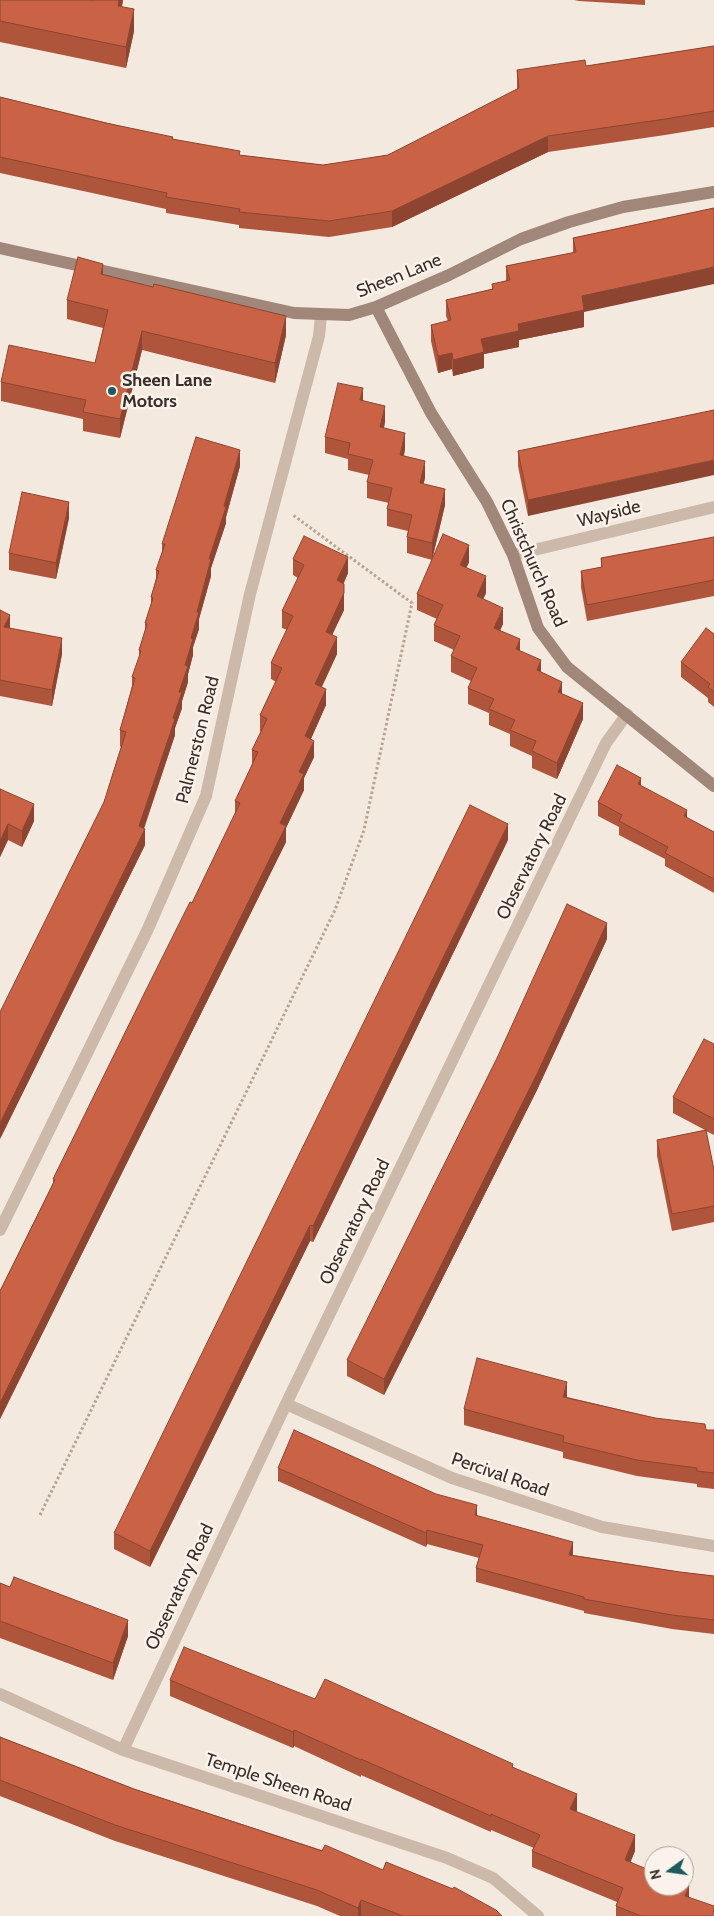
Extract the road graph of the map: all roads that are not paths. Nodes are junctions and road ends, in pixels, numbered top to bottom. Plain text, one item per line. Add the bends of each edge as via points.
1 (714, 192) edge
2 (0, 248) edge
3 (376, 308) junction
4 (321, 315) junction
5 (714, 507) edge
6 (513, 555) junction
7 (626, 714) junction
8 (714, 786) edge
9 (0, 1230) edge
10 (286, 1404) junction
11 (714, 1546) edge
12 (0, 1694) edge
13 (123, 1750) junction
14 (538, 1916) edge

1 - 3 main road, Sheen Lane via 623,207 545,230
2 - 4 main road, Sheen Lane via 294,313
3 - 4 main road, Sheen Lane via 349,315
3 - 6 main road, Christchurch Road via 431,413 487,502
4 - 9 street, Palmerston Road via 320,336 250,594 206,796 146,931
5 - 6 street, Wayside
6 - 7 main road, Christchurch Road via 538,628 567,667
7 - 8 main road, Christchurch Road
7 - 10 street, Observatory Road via 606,743
10 - 11 street, Percival Road via 462,1481 602,1527
10 - 13 street, Observatory Road
12 - 13 street, Temple Sheen Road
13 - 14 street, Temple Sheen Road via 447,1858 492,1878

